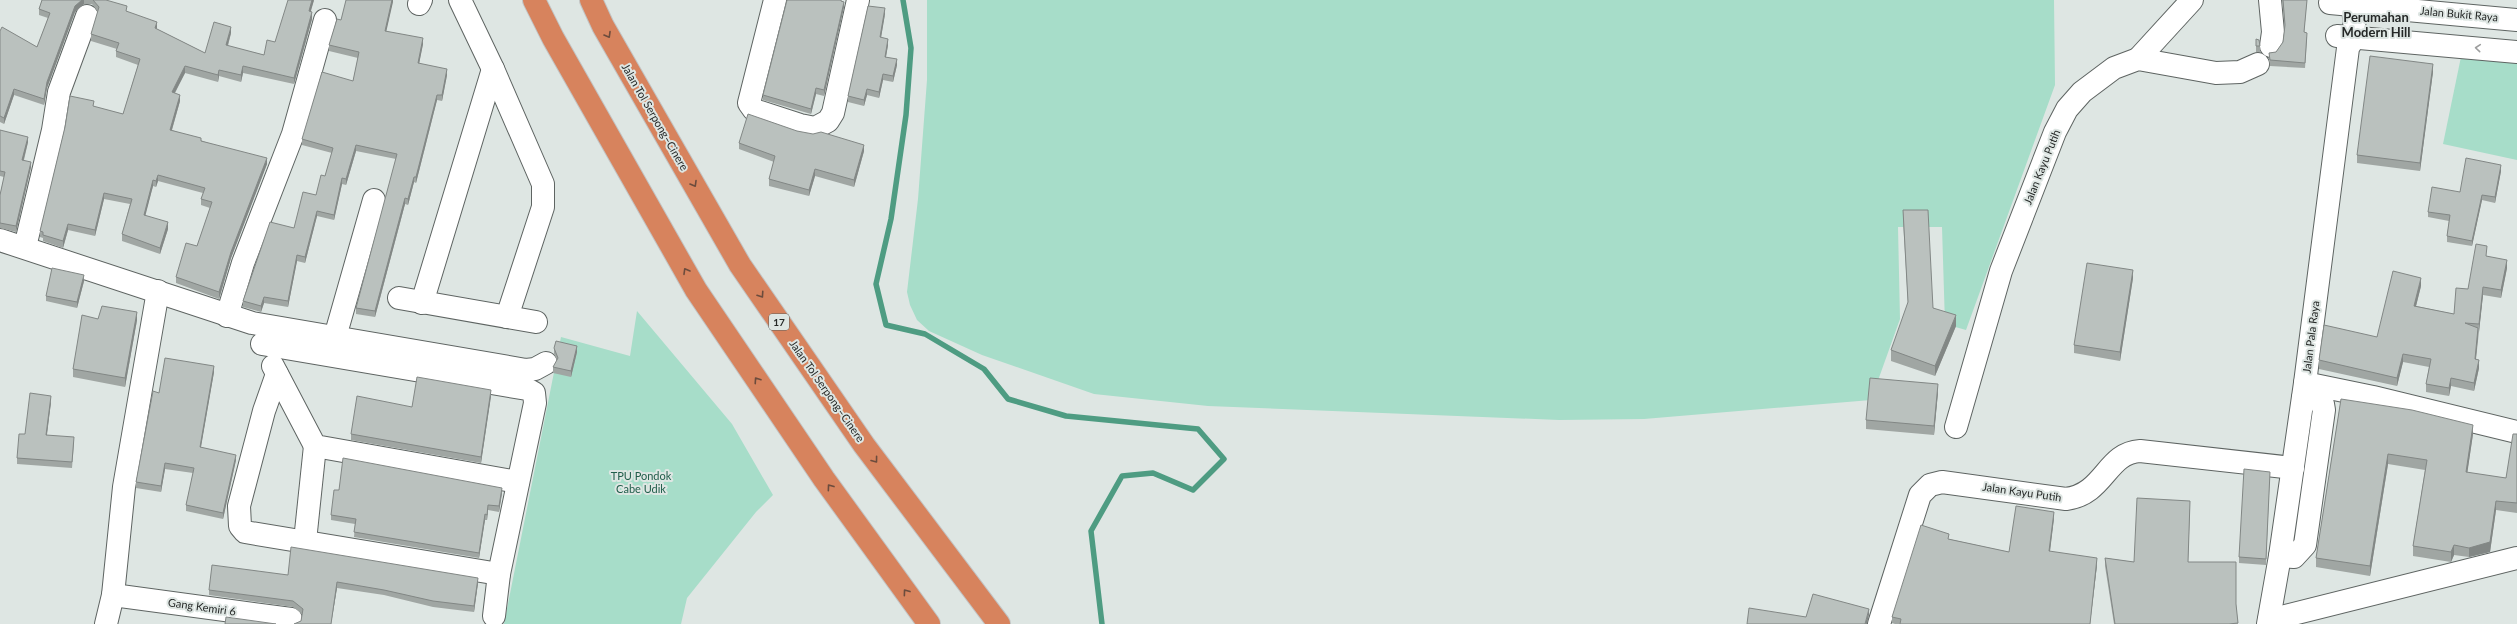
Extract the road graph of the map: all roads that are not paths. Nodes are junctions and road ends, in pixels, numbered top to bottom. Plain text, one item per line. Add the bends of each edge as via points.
1 (460, 0) edge
2 (534, 0) edge
3 (591, 0) edge
4 (775, 0) edge
5 (858, 0) edge
6 (2192, 0) edge
7 (2270, 0) edge
8 (2330, 1) edge
9 (2353, 2) edge
10 (87, 16) dead end
11 (325, 20) dead end
12 (2517, 20) edge
13 (2347, 40) junction
14 (2270, 46) dead end
15 (2517, 52) edge
16 (2138, 59) junction
17 (2258, 64) dead end
18 (493, 69) junction
19 (374, 200) dead end
20 (0, 240) edge
21 (24, 247) junction
22 (158, 291) junction
23 (398, 298) dead end
24 (422, 303) junction
25 (227, 316) junction
26 (507, 317) junction
27 (536, 322) dead end
28 (252, 323) junction
29 (334, 337) junction
30 (262, 344) junction
31 (546, 363) dead end
32 (277, 374) junction
33 (2304, 390) junction
34 (1956, 427) dead end
35 (2517, 432) edge
36 (315, 446) junction
37 (2293, 468) junction
38 (518, 482) junction
39 (305, 541) junction
40 (2280, 556) junction
41 (2517, 558) edge
42 (499, 574) junction
43 (113, 595) junction
44 (494, 616) dead end
45 (291, 619) dead end
46 (2268, 622) edge
47 (106, 624) edge
48 (929, 624) edge
49 (999, 624) edge
50 (1879, 624) edge

1 - 18 street
48 -> 2 highway via 824,479 696,290
3 -> 49 highway, Jalan Tol Serpong–Cinere / 17 via 603,26 740,265 864,445
4 - 5 street via 749,103 754,110 815,128 828,121 833,113
6 - 16 street
7 - 14 street via 2273,32
8 - 9 street, Jalan Bukit Raya
8 - 13 street, Jalan Pala Raya
9 - 12 street, Jalan Bukit Raya
9 - 13 street, Jalan Pala Raya
10 - 21 street via 59,92 53,130
11 - 25 street via 293,134 243,263
15 -> 13 street
13 - 33 street, Jalan Pala Raya
16 - 17 street via 2216,73 2240,72
16 - 34 street, Jalan Kayu Putih via 2114,68 2082,92 2067,109 2001,271
18 - 24 street
18 - 26 street via 542,184 543,206
19 - 29 street
20 - 21 street
21 - 22 street via 96,273
22 - 25 street
22 - 43 street via 124,487
23 - 24 street
24 - 26 street
25 - 28 street
26 - 27 street
28 - 29 street
28 - 30 street
29 - 31 street via 526,370 535,369
30 - 32 street
30 - 38 street via 527,389 534,393 536,403
32 - 36 street
32 - 39 street via 262,419 238,517 245,532
33 - 35 street via 2373,397
33 - 37 street, Jalan Pala Raya
33 - 40 street via 2323,404 2324,410 2305,545 2294,556
36 - 38 street
36 - 39 street
37 - 40 street, Jalan Pala Raya
37 - 50 street, Jalan Kayu Putih via 2130,451 2122,456 2088,492 2078,497 2066,499 1942,482 1930,485 1920,495
38 - 42 street
39 - 42 street
40 - 46 street, Jalan Pala Raya
41 - 46 street
42 - 44 street
43 - 45 street, Gang Kemiri 6
43 - 47 street

